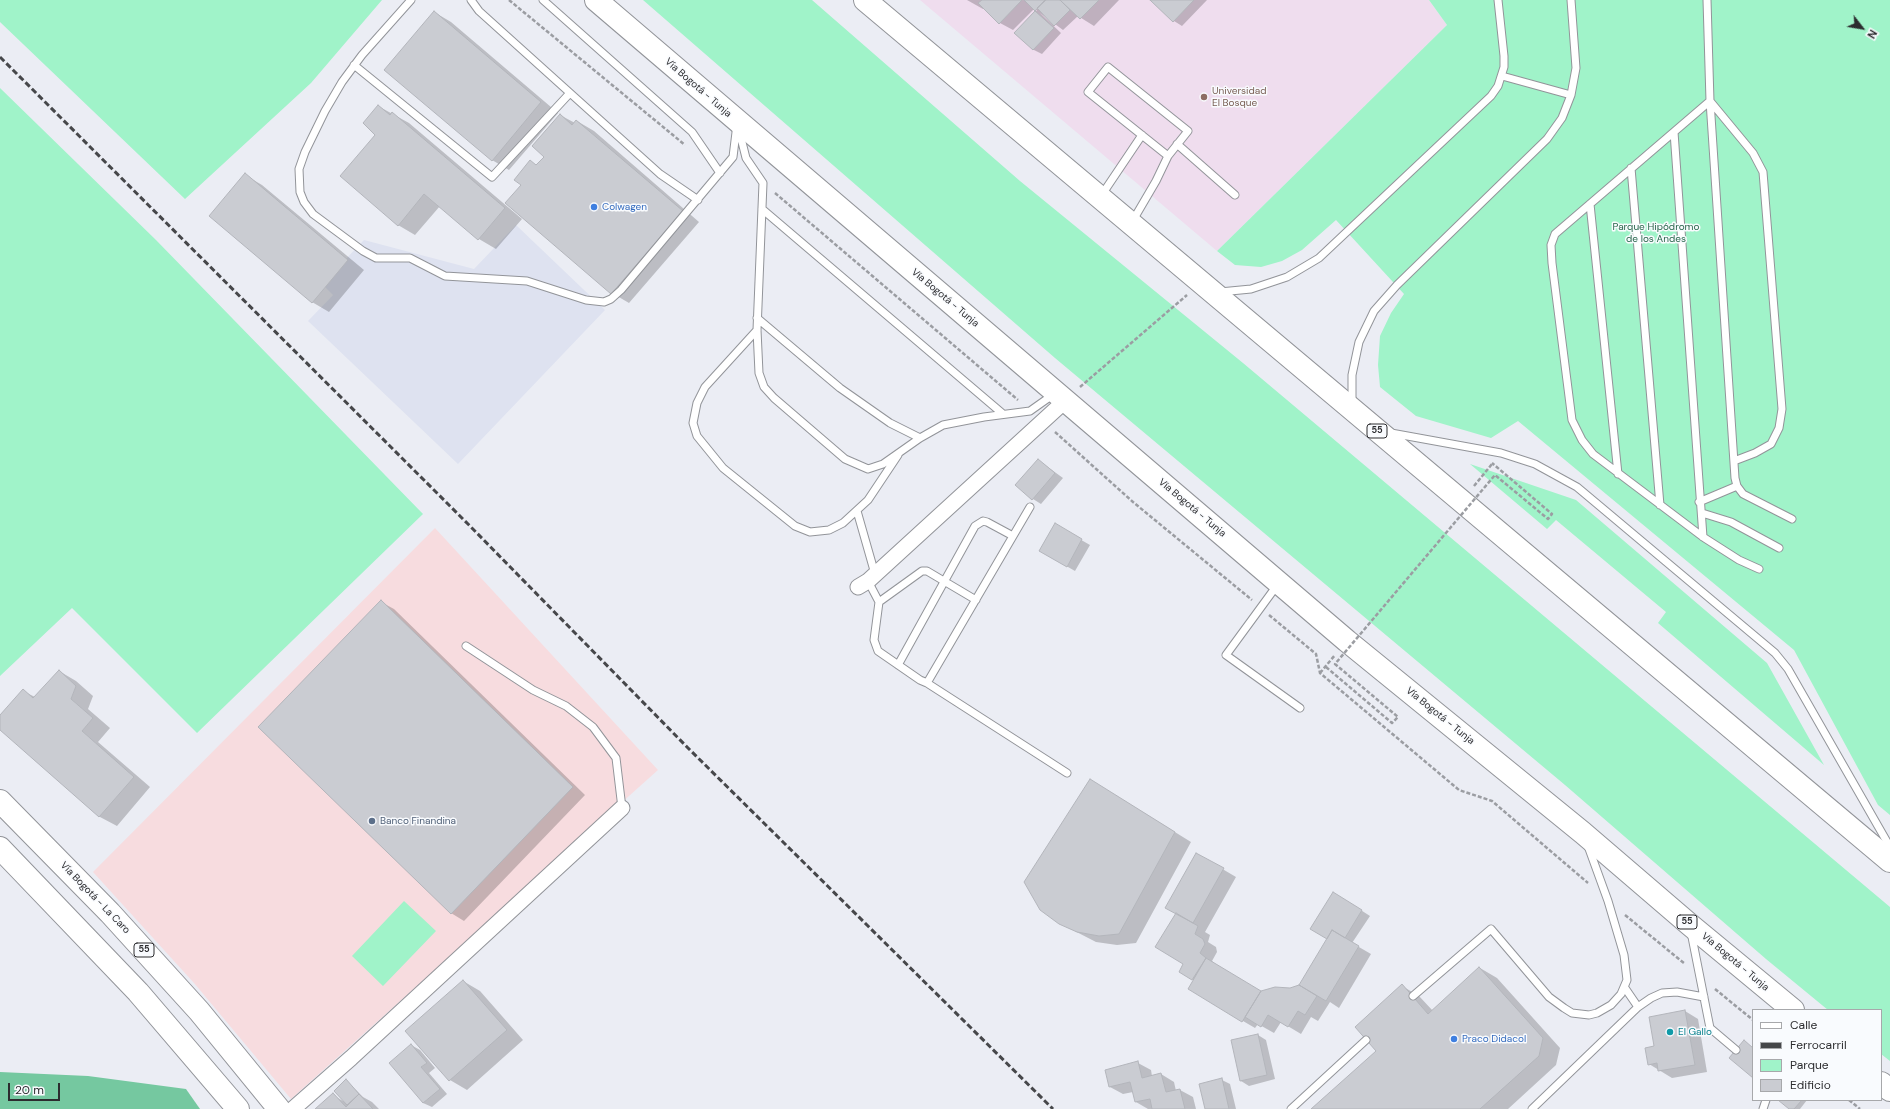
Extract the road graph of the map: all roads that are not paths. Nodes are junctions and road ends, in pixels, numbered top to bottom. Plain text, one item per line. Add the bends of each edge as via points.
1 (411, 0) edge
2 (471, 0) edge
3 (543, 0) edge
4 (596, 0) edge
5 (865, 0) edge
6 (1498, 0) edge
7 (1571, 0) edge
8 (1707, 0) edge
9 (354, 65) junction
10 (1502, 76) junction
11 (570, 93) junction
12 (1571, 95) junction
13 (1710, 101) junction
14 (737, 122) junction
15 (1674, 132) junction
16 (1142, 135) junction
17 (1177, 144) junction
18 (1168, 156) junction
19 (1631, 168) junction
20 (720, 173) junction
21 (1235, 195) dead end
22 (1100, 198) junction
23 (698, 200) junction
24 (1590, 204) junction
25 (762, 209) junction
26 (1131, 224) junction
27 (1207, 288) junction
28 (757, 318) junction
29 (757, 330) junction
30 (1061, 396) junction
31 (1352, 410) junction
32 (1003, 414) junction
33 (1376, 430) junction
34 (920, 438) junction
35 (901, 451) junction
36 (1734, 461) junction
37 (1618, 474) junction
38 (1737, 486) junction
39 (1699, 502) junction
40 (1660, 505) junction
41 (1030, 507) dead end
42 (856, 511) junction
43 (1702, 513) junction
44 (1792, 519) dead end
45 (1013, 536) junction
46 (1703, 537) junction
47 (1779, 548) dead end
48 (1759, 569) dead end
49 (867, 581) junction
50 (945, 582) junction
51 (1279, 582) junction
52 (976, 600) junction
53 (879, 602) junction
54 (466, 646) dead end
55 (898, 665) junction
56 (927, 683) junction
57 (1300, 708) dead end
58 (1067, 773) dead end
59 (0, 800) edge
60 (622, 808) joint
61 (1583, 833) junction
62 (1890, 847) edge
63 (0, 848) edge
64 (1890, 861) edge
65 (1689, 924) junction
66 (1624, 988) junction
67 (1413, 996) dead end
68 (1704, 997) junction
69 (1638, 1006) junction
70 (1792, 1009) edge
71 (1366, 1040) dead end
72 (1736, 1050) dead end
73 (1882, 1084) edge
74 (1890, 1090) edge
75 (238, 1109) edge
76 (279, 1109) edge
77 (293, 1109) edge
78 (1291, 1109) edge
79 (1532, 1109) edge

1 - 9 lane
2 - 11 lane via 479,11
3 - 20 lane via 692,132
4 - 14 main road, Vía Bogotá - Tunja / 55
5 - 22 main road, 55
6 - 10 lane via 1504,56
7 - 12 lane via 1576,68
8 - 13 lane
9 - 11 lane via 492,177
9 - 23 lane via 325,111 305,152 299,169 299,182 304,202 313,214 376,258 410,258 445,276 527,281 586,300 604,302 621,290
10 - 12 lane
10 - 27 lane via 1491,96 1319,258 1287,277 1251,289
11 - 23 lane via 660,174
12 - 31 lane via 1562,118 1547,139 1397,285 1374,311 1359,342 1352,375
13 - 15 lane
13 - 36 lane
13 - 36 lane via 1753,153 1763,172 1782,409 1779,428 1770,444
14 - 20 lane via 733,157
14 - 25 lane via 746,158 763,183
14 - 30 main road, Vía Bogotá - Tunja / 55
15 - 19 lane
15 - 39 lane
16 - 17 lane via 1088,92 1108,67 1188,131
16 - 18 lane
16 - 22 lane
17 - 18 lane
17 - 21 lane
18 - 26 lane
19 - 24 lane
19 - 40 lane
20 - 23 lane
22 - 26 main road, 55
24 - 37 lane
24 - 37 lane via 1555,234 1551,245 1552,263 1572,420 1582,440 1593,454
25 - 28 lane
25 - 32 lane
26 - 27 main road, 55
27 - 31 main road, 55
28 - 29 lane
28 - 34 lane via 840,388 890,423
29 - 35 lane via 759,373 764,387 845,459 868,469 883,464
29 - 42 lane via 705,387 697,403 693,423 697,436 723,468 795,526 810,532 829,530 843,523
30 - 32 lane via 1030,411
30 - 49 street via 1042,422
30 - 51 main road, Vía Bogotá - Tunja / 55
31 - 33 main road, 55
32 - 34 lane via 943,426
33 - 62 lane via 1501,453 1535,464 1577,486 1775,653 1788,670
33 - 64 main road, 55
34 - 35 lane
35 - 42 lane via 868,500
36 - 38 lane
37 - 40 lane
38 - 39 lane
38 - 44 lane via 1743,494
39 - 43 lane
40 - 46 lane
41 - 45 lane
42 - 49 lane
43 - 46 lane
43 - 47 lane via 1731,522
45 - 50 lane via 988,522 983,521 975,526
45 - 52 lane
46 - 48 lane via 1739,560
49 - 53 lane
50 - 52 lane
50 - 53 lane via 927,571 922,571
50 - 55 lane
51 - 57 lane via 1226,655
51 - 61 main road, Vía Bogotá - Tunja / 55 via 1347,641
52 - 56 lane
53 - 55 lane via 874,640 878,651
54 - 60 lane via 533,690 566,706 593,727 616,758
55 - 56 lane
56 - 58 lane
59 - 76 main road, Vía Bogotá - La Caro / 55 via 110,913 199,1011
60 - 77 street
61 - 65 main road, Vía Bogotá - Tunja / 55
61 - 66 lane via 1608,901 1624,955 1627,980
63 - 75 main road via 138,992
65 - 68 lane
65 - 70 main road, Vía Bogotá - Tunja / 55
66 - 67 lane via 1611,1005 1597,1013 1572,1013 1549,997 1491,929
66 - 69 lane
68 - 69 lane via 1677,992 1662,993
68 - 72 lane via 1710,1028
69 - 79 lane
71 - 78 lane
73 - 74 main road

